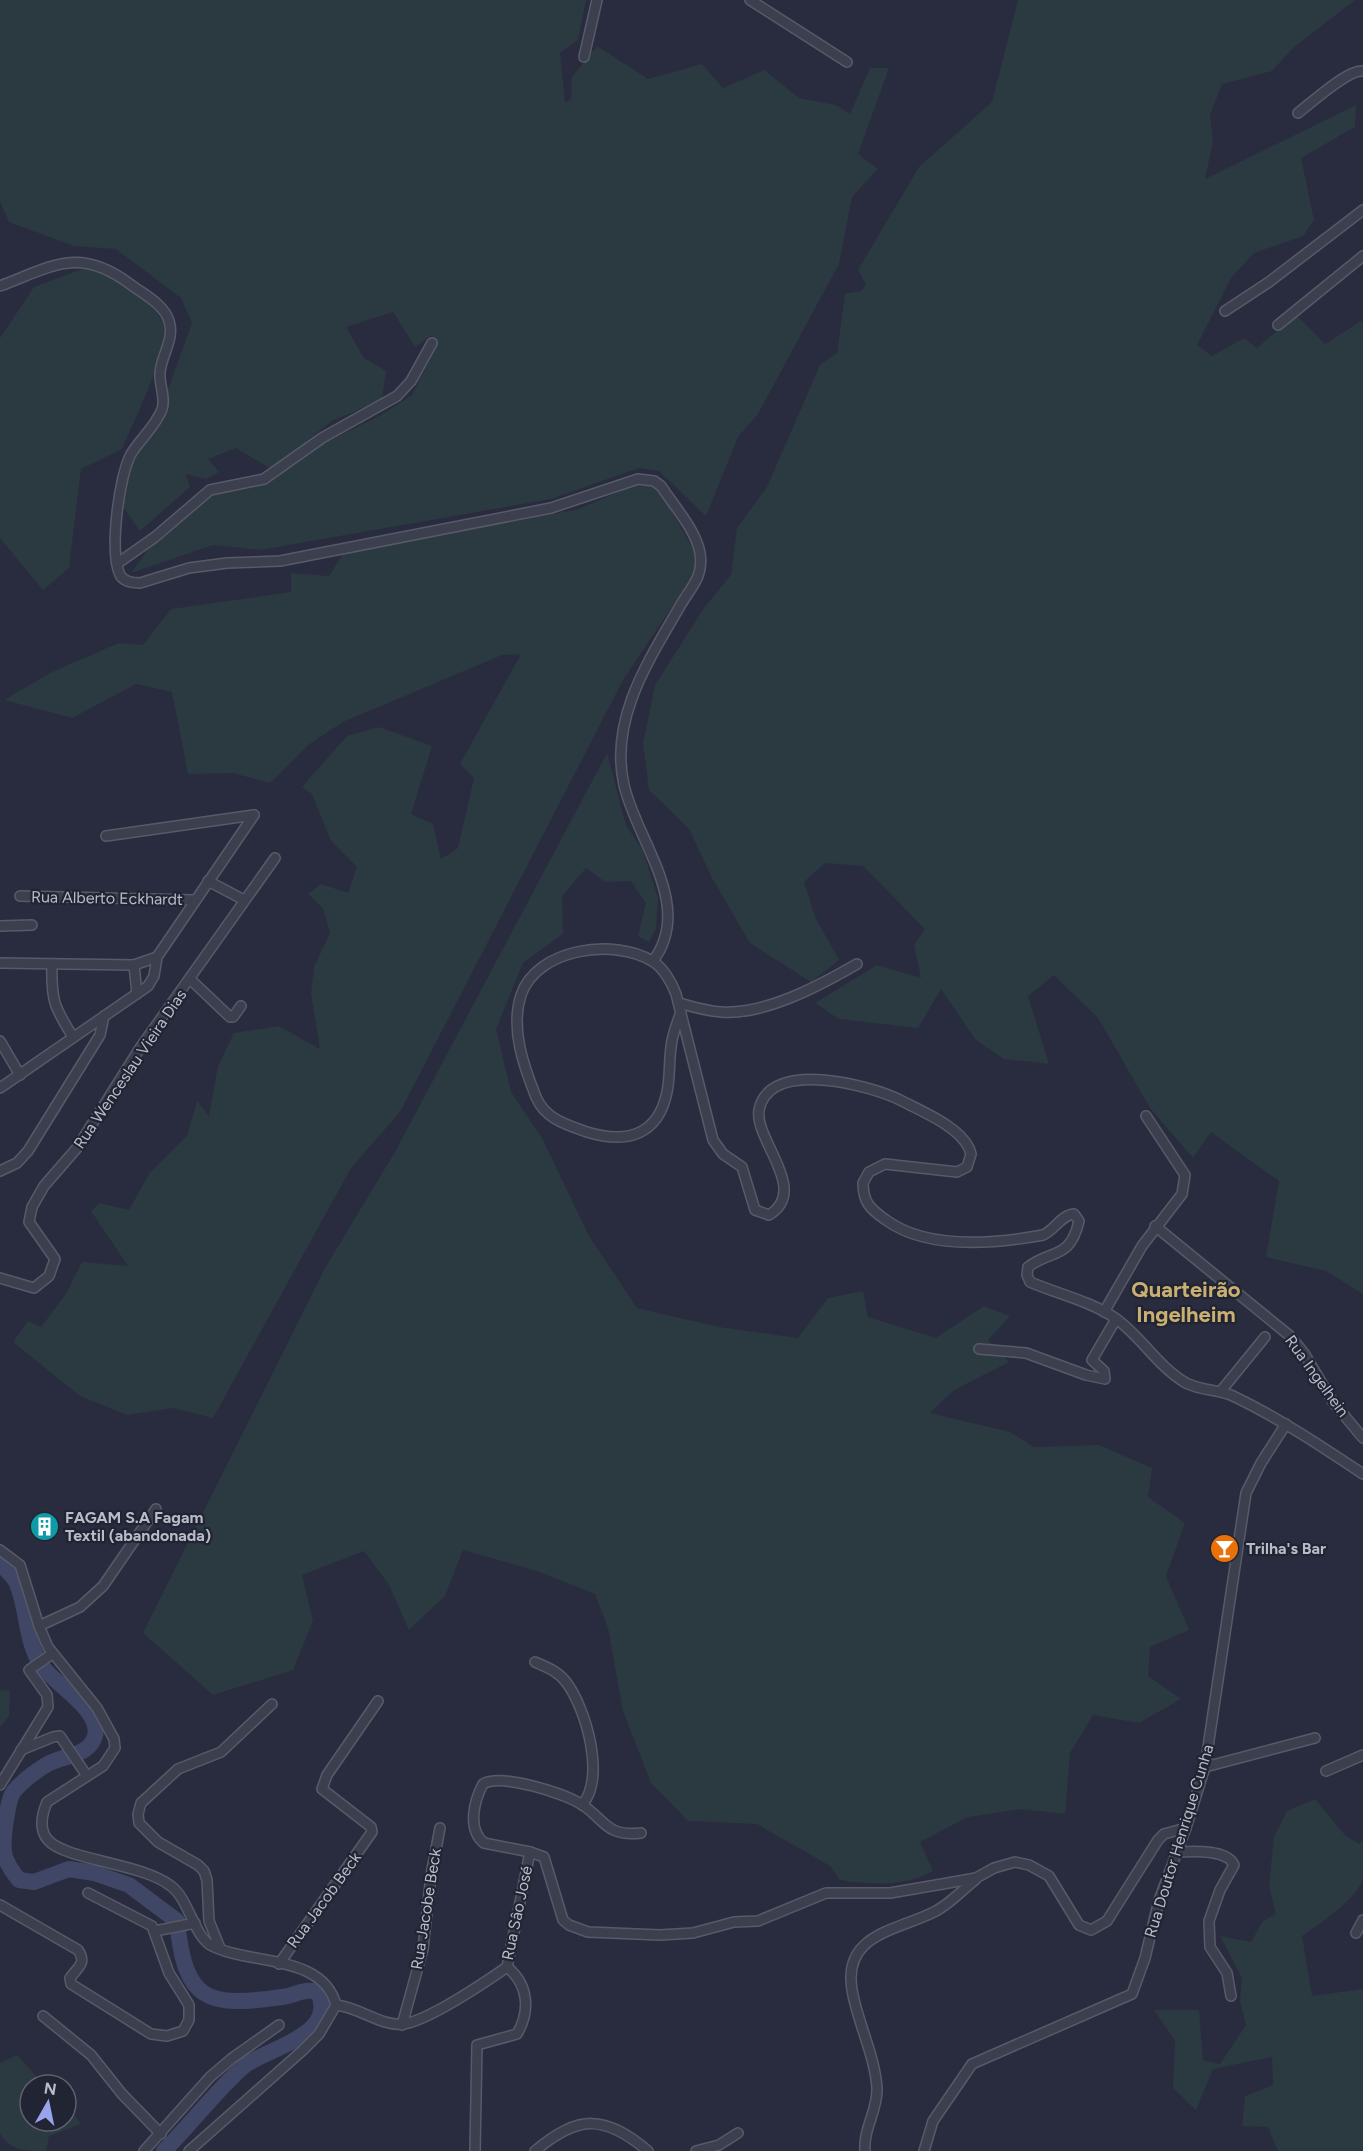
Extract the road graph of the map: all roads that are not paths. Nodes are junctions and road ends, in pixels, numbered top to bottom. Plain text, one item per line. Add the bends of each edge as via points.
1 (597, 0) edge
2 (750, 0) edge
3 (584, 57) dead end
4 (848, 62) dead end
5 (1363, 71) edge
6 (1298, 113) dead end
7 (1363, 210) edge
8 (1363, 256) edge
9 (0, 286) edge
10 (1225, 311) dead end
11 (1278, 325) dead end
12 (432, 343) dead end
13 (118, 563) junction
14 (106, 836) dead end
15 (275, 858) dead end
16 (208, 881) junction
17 (20, 896) dead end
18 (194, 900) junction
19 (244, 900) junction
20 (32, 925) dead end
21 (0, 926) edge
22 (157, 957) junction
23 (653, 961) junction
24 (0, 963) edge
25 (52, 964) junction
26 (857, 964) dead end
27 (134, 965) junction
28 (191, 980) junction
29 (137, 994) junction
30 (241, 1006) dead end
31 (680, 1008) junction
32 (104, 1016) junction
33 (73, 1037) junction
34 (0, 1041) edge
35 (20, 1075) junction
36 (0, 1088) edge
37 (1146, 1116) dead end
38 (0, 1171) edge
39 (1155, 1226) junction
40 (0, 1278) edge
41 (1104, 1312) junction
42 (1116, 1319) junction
43 (1265, 1337) dead end
44 (979, 1349) dead end
45 (1221, 1390) junction
46 (1286, 1424) junction
47 (1363, 1438) edge
48 (1363, 1474) edge
49 (156, 1509) dead end
50 (0, 1550) edge
51 (39, 1626) junction
52 (48, 1656) junction
53 (535, 1662) dead end
54 (378, 1701) dead end
55 (272, 1704) dead end
56 (1315, 1738) dead end
57 (21, 1750) junction
58 (1363, 1755) edge
59 (1205, 1767) junction
60 (1326, 1771) dead end
61 (87, 1776) junction
62 (0, 1785) edge
63 (582, 1805) junction
64 (440, 1828) dead end
65 (1186, 1828) junction
66 (641, 1833) dead end
67 (531, 1852) junction
68 (1177, 1852) junction
69 (976, 1878) junction
70 (88, 1893) dead end
71 (0, 1905) edge
72 (1363, 1920) edge
73 (191, 1924) junction
74 (159, 1929) junction
75 (1356, 1933) dead end
76 (220, 1948) junction
77 (279, 1964) junction
78 (507, 1967) junction
79 (1231, 1996) dead end
80 (336, 2005) junction
81 (43, 2016) dead end
82 (279, 2025) dead end
83 (402, 2025) junction
84 (738, 2133) dead end
85 (161, 2134) junction
86 (144, 2151) edge
87 (189, 2151) edge
88 (475, 2151) edge
89 (536, 2151) edge
90 (648, 2151) edge
91 (696, 2151) edge
92 (865, 2151) edge
93 (924, 2151) edge

1 - 3 street
2 - 4 street
5 - 6 street via 1345,77
7 - 10 street
8 - 11 street
9 - 13 street via 61,264 84,261 112,270 162,308 168,317 171,333 160,373 163,405 127,466 116,525
12 - 13 street via 411,381 397,396 322,438 264,479 203,495
13 - 23 street via 122,578 140,583 189,568 280,561 550,508 638,479 661,486 692,534 699,550 701,572 638,683 622,732 624,785 665,894 667,928 661,951
14 - 16 street via 254,815
15 - 19 street, Rua Wenceslau Vieira Dias
16 - 18 street
16 - 19 street
17 - 18 street, Rua Alberto Eckhardt
18 - 22 street
19 - 28 street, Rua Wenceslau Vieira Dias
20 - 21 street
22 - 27 street
22 - 29 street via 154,976
23 - 31 street via 672,984
23 - 31 street via 589,949 555,960 530,981 521,995 518,1033 523,1062 545,1112 565,1125 614,1138 639,1134 659,1117 667,1092 671,1045
24 - 25 street
25 - 27 street
25 - 33 street via 51,995
26 - 31 street via 810,991 740,1011
27 - 29 street
28 - 30 street via 230,1017
28 - 40 street, Rua Wenceslau Vieira Dias via 140,1048 77,1148 44,1186 32,1207 28,1222 55,1259 53,1269 34,1288
29 - 32 street
31 - 41 street via 708,1127 723,1154 742,1167 755,1210 769,1215 776,1211 783,1194 780,1170 759,1119 767,1093 786,1082 808,1079 872,1088 956,1132 971,1154 967,1167 957,1172 885,1164 876,1167 863,1183 870,1208 901,1231 949,1241 1043,1235 1065,1216 1074,1214 1079,1221 1067,1247 1028,1267 1027,1279
32 - 33 street
32 - 38 street via 100,1035 28,1151 17,1163
33 - 35 street
34 - 35 street
35 - 36 street
37 - 39 street via 1185,1175 1182,1194
39 - 41 street
39 - 47 street, Rua Ingelhein via 1290,1336 1333,1402
41 - 42 street
42 - 44 street via 1092,1360 1104,1371 1105,1378 1026,1353
42 - 45 street via 1176,1377 1197,1389
43 - 45 street
45 - 46 street
46 - 48 street
46 - 59 street, Rua Doutor Henrique Cunha via 1246,1493
49 - 51 street via 103,1586 80,1607
50 - 51 street via 20,1565
51 - 52 street
52 - 57 street via 31,1666 29,1672 47,1695 48,1704
52 - 61 street via 97,1708 112,1732 115,1748 103,1766
53 - 63 street via 554,1670 566,1681 589,1728 592,1785
54 - 77 street, Rua Jacob Beck via 327,1774 322,1790 371,1827 370,1836
55 - 76 street via 220,1752 178,1769 141,1803 138,1814 139,1823 158,1842 204,1871 209,1921
56 - 59 street
57 - 61 street via 60,1736
57 - 62 street
58 - 60 street
59 - 65 street, Rua Doutor Henrique Cunha
61 - 73 street via 47,1802 41,1821 46,1839 71,1852 147,1872 166,1882 181,1896
63 - 66 street via 607,1827
63 - 67 street via 511,1781 498,1779 483,1784 474,1817 479,1839 497,1847
64 - 83 street, Rua Jacobe Beck via 423,1949
65 - 68 street, Rua Doutor Henrique Cunha
65 - 69 street via 1158,1840 1112,1914 1091,1930 1079,1925 1049,1876 1040,1869 1015,1862
67 - 69 street via 540,1854 546,1862 563,1920 588,1932 609,1934 693,1933 734,1922 758,1921 826,1893 890,1893
67 - 78 street, Rua Sâo José
68 - 79 street via 1226,1856 1234,1865 1209,1921 1210,1947 1227,1973
68 - 93 street, Rua Doutor Henrique Cunha via 1132,1994 972,2064 933,2121
69 - 92 street via 955,1900 941,1908 876,1934 852,1968 853,1996 877,2086
70 - 74 street
71 - 74 street via 78,1950 82,1963 70,1978 71,1984 151,2034 175,2035 185,2027 190,2011 169,1973
72 - 75 street
73 - 74 street
73 - 76 street via 211,1946
76 - 77 street
77 - 80 street via 317,1976 334,1994
78 - 83 street, Rua Sâo José via 444,2007
78 - 88 street via 524,1987 524,2012 517,2034 477,2045
80 - 83 street via 352,2006
80 - 87 street via 319,2034 302,2051
81 - 85 street via 91,2055
82 - 85 street via 215,2073
84 - 91 street via 719,2145
85 - 86 street
89 - 90 street via 572,2126 594,2123 629,2135

